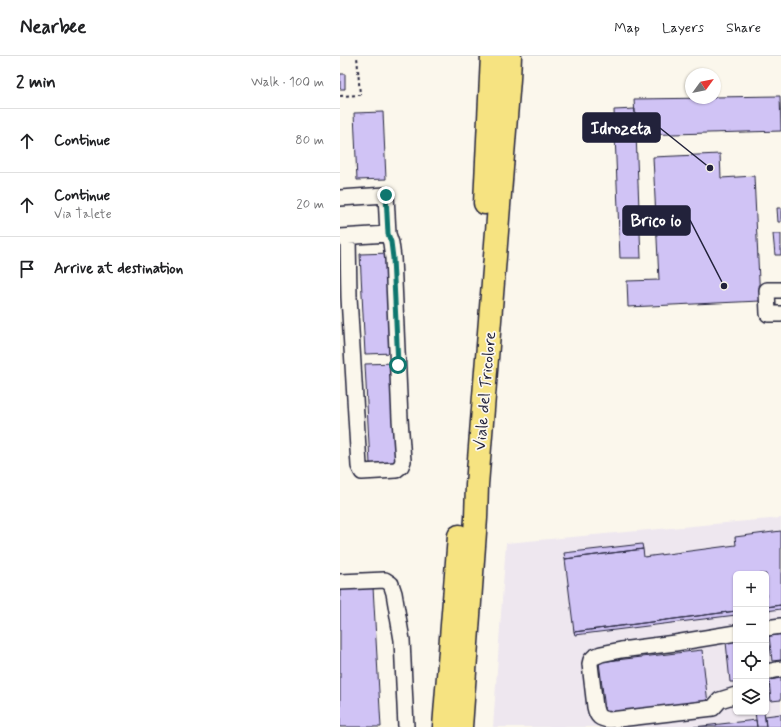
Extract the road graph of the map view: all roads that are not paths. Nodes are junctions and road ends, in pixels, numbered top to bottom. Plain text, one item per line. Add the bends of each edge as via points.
1 (492, 56) edge
2 (510, 56) edge
3 (340, 198) edge
4 (388, 234) junction
5 (344, 237) edge
6 (781, 290) edge
7 (781, 314) edge
8 (470, 484) junction
9 (468, 516) junction
10 (340, 582) edge
11 (781, 626) edge
12 (769, 628) edge
13 (733, 633) edge
14 (781, 669) edge
15 (769, 671) edge
16 (733, 696) edge
17 (406, 727) edge
18 (444, 727) edge
19 (461, 727) edge

1 - 8 highway, Viale del Tricolore
2 - 8 highway, Viale del Tricolore
3 - 4 street via 386,195
4 - 5 street
4 - 5 street via 393,258 403,461 396,470 362,472 359,466
6 - 7 street via 767,290 768,314
8 - 9 highway, Viale del Tricolore
9 - 18 highway, Viale del Tricolore
9 - 19 highway, Viale del Tricolore
10 - 17 street via 385,580 391,584 402,640
11 - 12 street
13 - 16 street via 601,654 594,657 590,664 596,714 602,719 713,708 720,700
14 - 15 street

